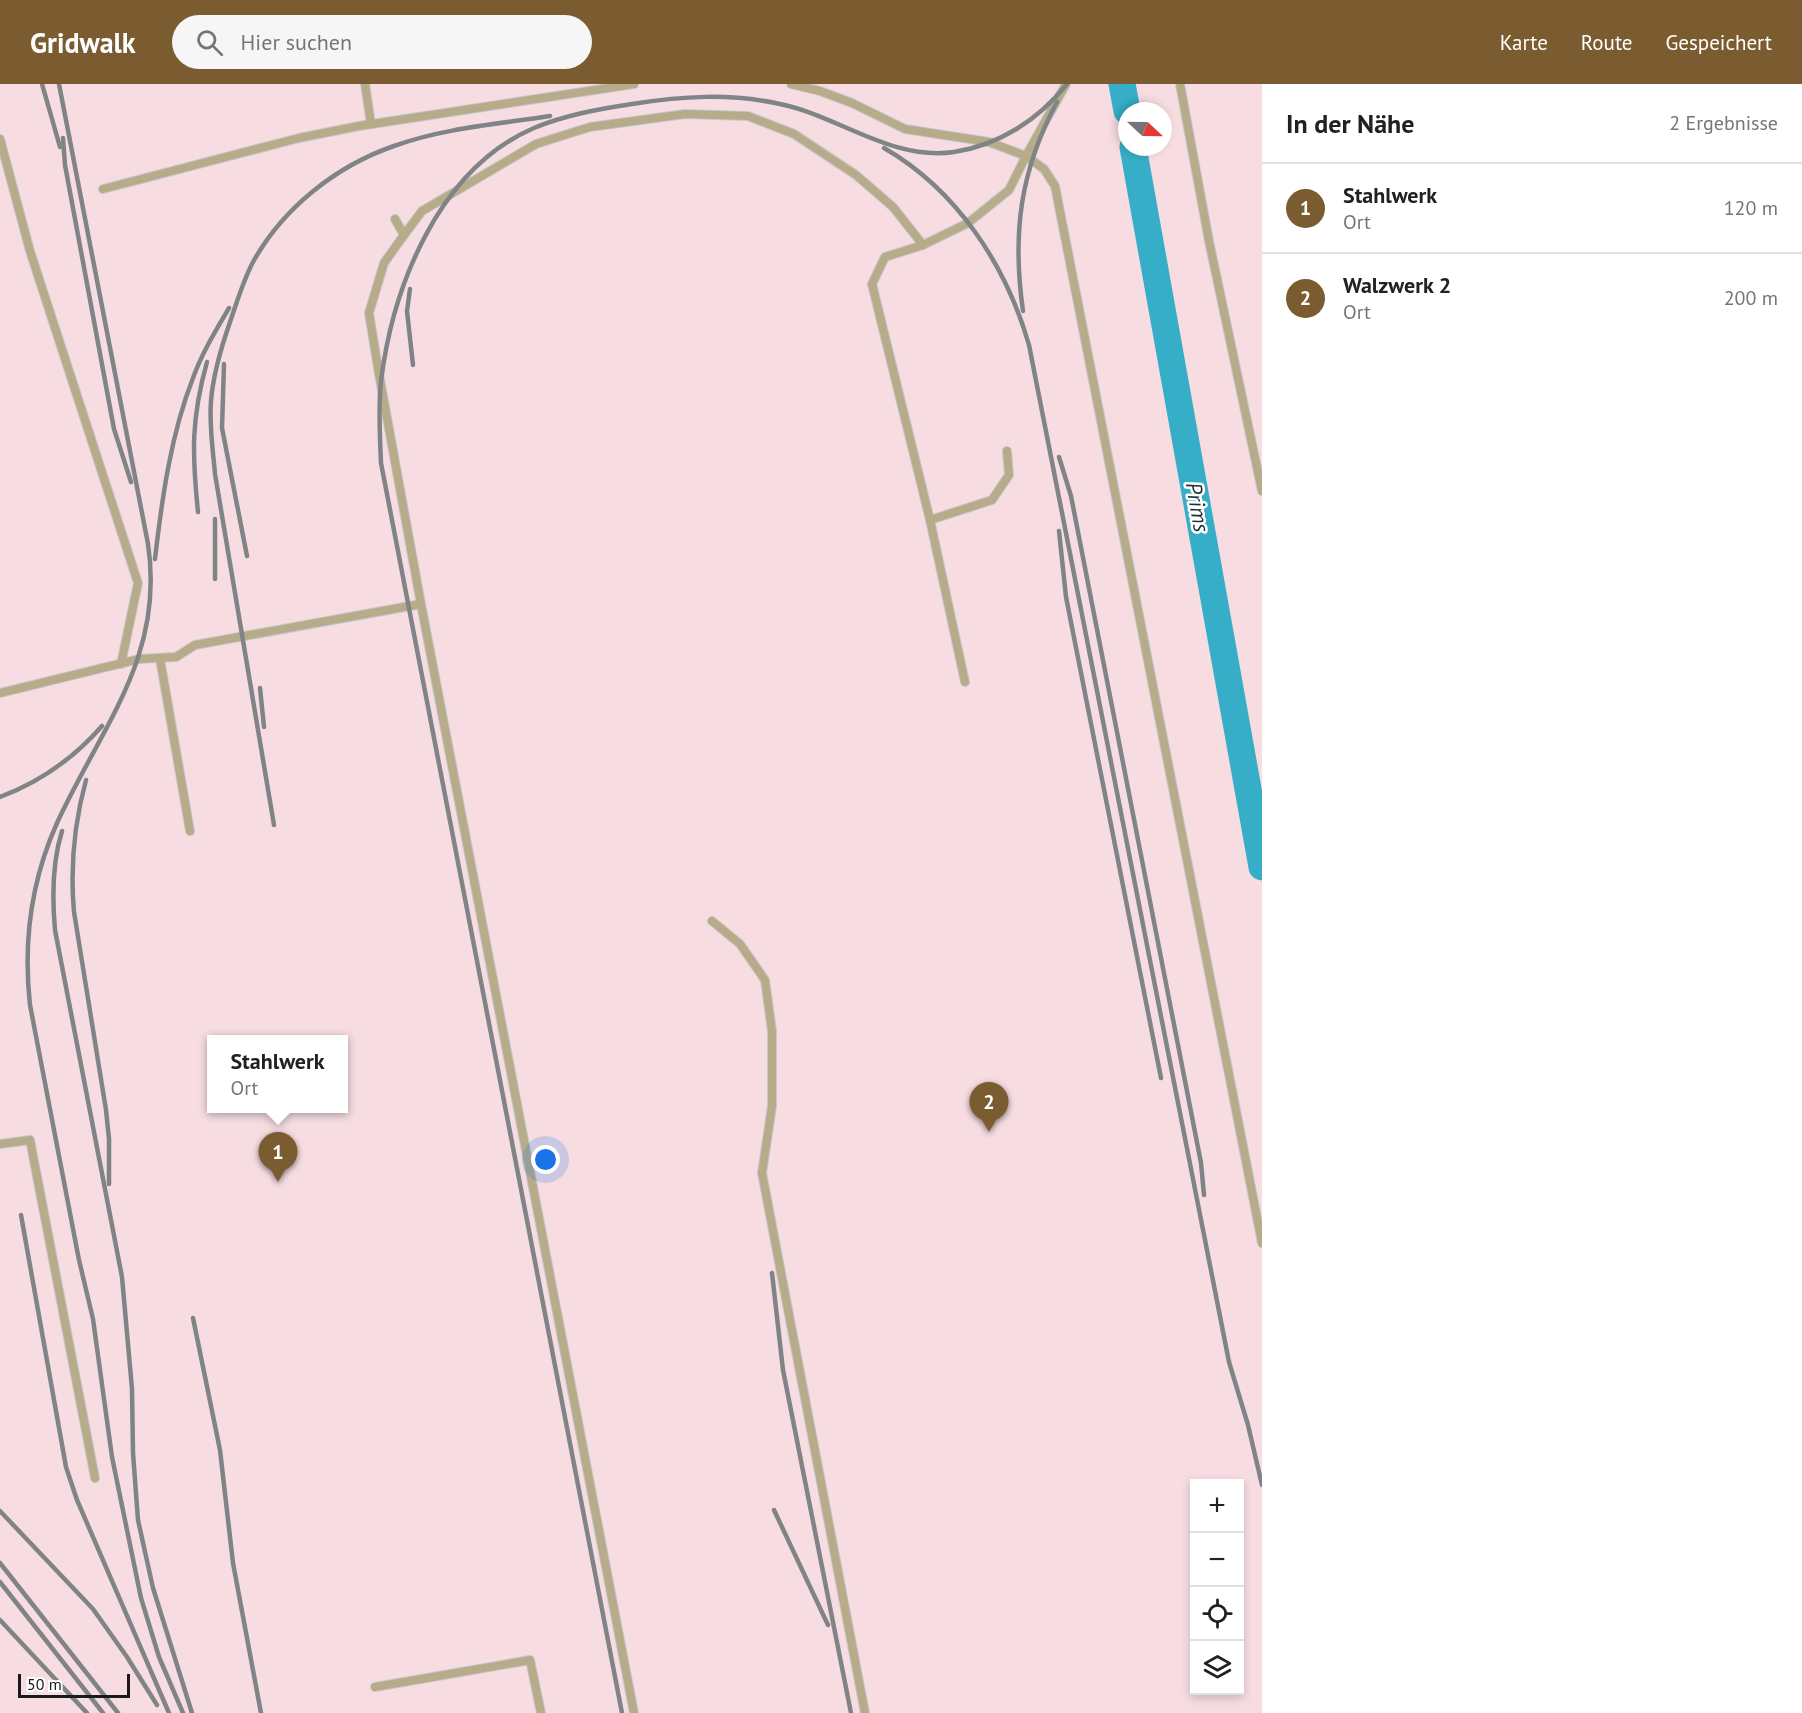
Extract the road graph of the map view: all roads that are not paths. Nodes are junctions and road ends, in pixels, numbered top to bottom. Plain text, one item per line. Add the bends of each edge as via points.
1 (365, 84) edge
2 (633, 84) edge
3 (791, 84) edge
4 (1066, 84) edge
5 (1180, 84) edge
6 (820, 88) edge
7 (371, 124) junction
8 (0, 139) edge
9 (1026, 156) junction
10 (103, 189) dead end
11 (395, 219) dead end
12 (404, 235) junction
13 (923, 245) junction
14 (1007, 451) dead end
15 (1262, 491) edge
16 (930, 520) junction
17 (421, 604) junction
18 (160, 659) junction
19 (121, 664) junction
20 (964, 682) dead end
21 (0, 693) edge
22 (190, 831) dead end
23 (711, 921) dead end
24 (0, 1144) edge
25 (1262, 1243) edge
26 (95, 1478) dead end
27 (375, 1687) dead end
28 (541, 1713) edge
29 (634, 1713) edge
30 (864, 1713) edge

1 - 7 lane
2 - 7 lane
3 - 6 lane
4 - 9 lane
5 - 15 lane
6 - 9 lane via 905,129 989,142
7 - 10 lane via 299,138
8 - 19 lane via 30,251 138,583
9 - 13 lane via 1009,190 968,223
9 - 25 lane via 1044,169 1055,186
11 - 12 lane
12 - 13 lane via 422,211 536,144 590,127 685,114 748,116 794,134 856,175 893,207
12 - 17 lane via 384,263 369,313
13 - 16 lane via 885,257 872,284
14 - 16 lane via 1009,475 992,500
16 - 20 lane
17 - 18 lane via 195,645 176,657
17 - 29 lane
18 - 19 lane
18 - 22 lane
19 - 21 lane
23 - 30 lane via 740,944 765,980 772,1031 772,1106 762,1173
24 - 26 lane via 30,1140
27 - 28 lane via 530,1660

